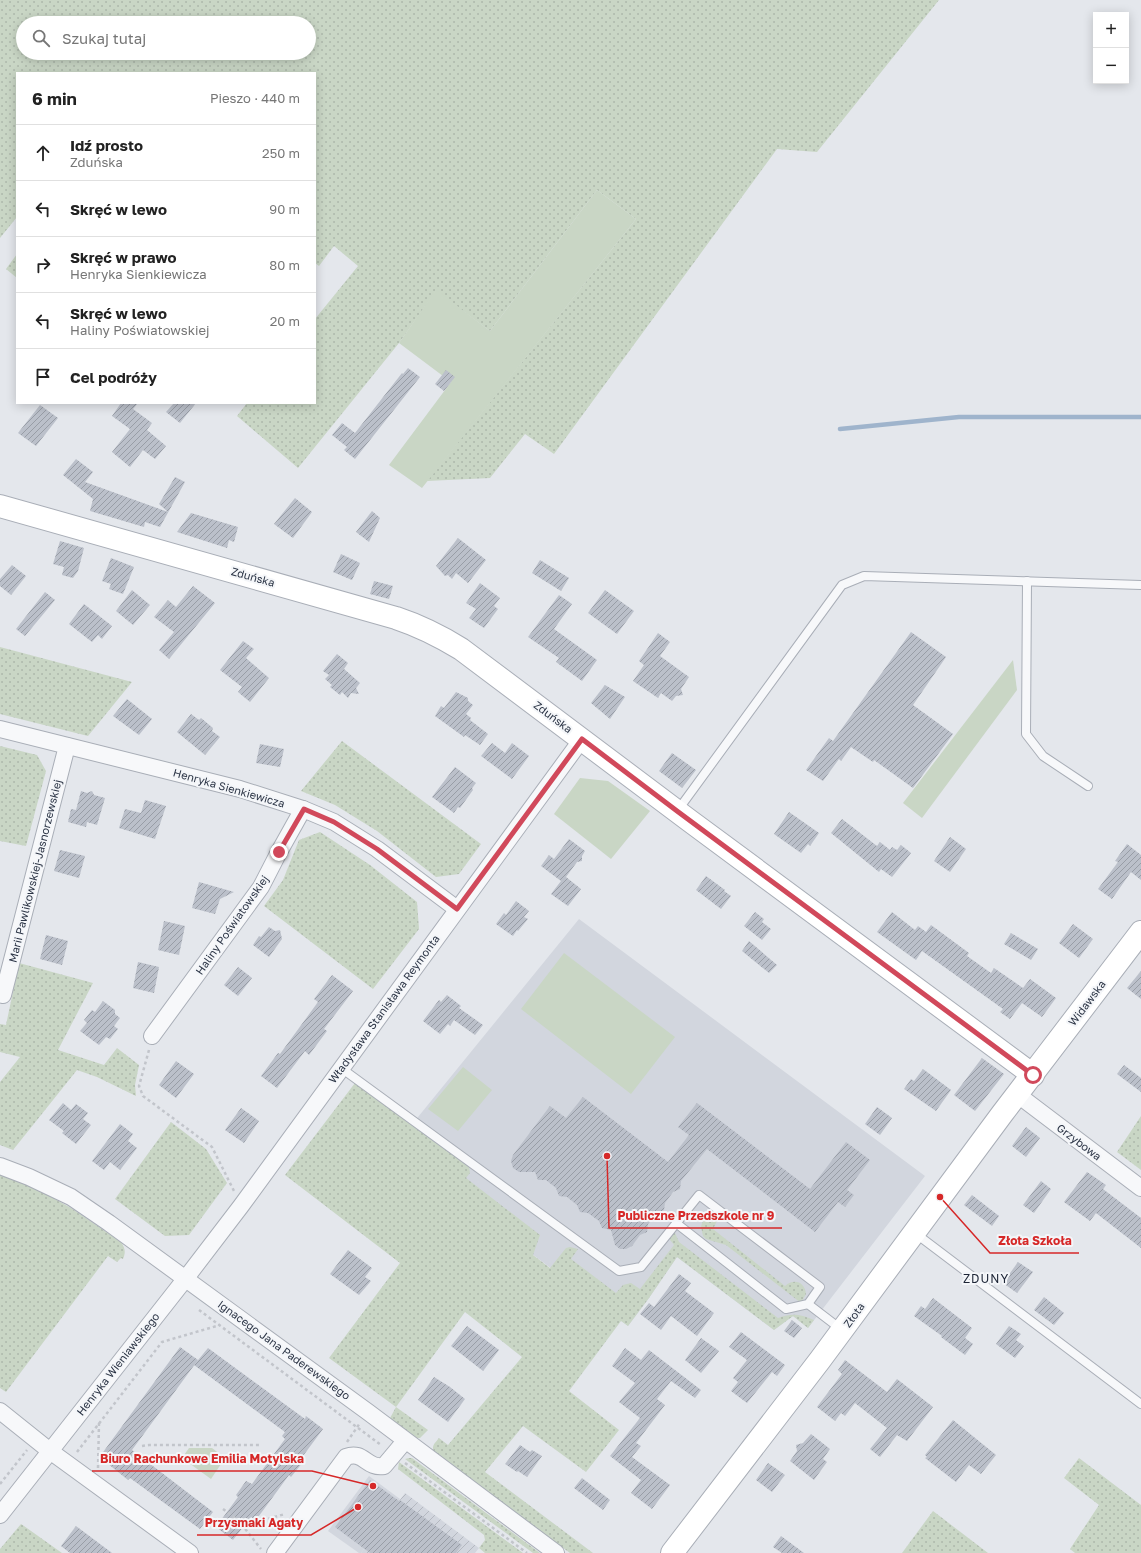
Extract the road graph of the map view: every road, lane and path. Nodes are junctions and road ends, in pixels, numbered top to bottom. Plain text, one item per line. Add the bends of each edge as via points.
1 (0, 506) edge
2 (1027, 581) junction
3 (1141, 585) edge
4 (0, 728) edge
5 (582, 739) junction
6 (68, 746) junction
7 (1088, 786) dead end
8 (304, 809) junction
9 (677, 811) junction
10 (457, 909) junction
11 (1141, 932) edge
12 (3, 995) dead end
13 (152, 1036) joint
14 (341, 1068) junction
15 (1033, 1075) junction
16 (1018, 1095) junction
17 (0, 1166) edge
18 (1141, 1188) edge
19 (241, 1206) junction
20 (676, 1223) junction
21 (914, 1232) junction
22 (186, 1278) junction
23 (808, 1304) junction
24 (197, 1308) dead end
25 (220, 1325) junction
26 (842, 1330) junction
27 (1141, 1404) edge
28 (0, 1411) edge
29 (99, 1423) junction
30 (35, 1439) junction
31 (405, 1441) junction
32 (259, 1444) dead end
33 (142, 1446) dead end
34 (50, 1451) junction
35 (394, 1455) junction
36 (68, 1464) junction
37 (0, 1484) edge
38 (97, 1486) junction
39 (223, 1509) dead end
40 (288, 1513) dead end
41 (0, 1515) edge
42 (239, 1521) junction
43 (190, 1553) edge
44 (264, 1553) edge
45 (275, 1553) edge
46 (527, 1553) edge
47 (556, 1553) edge
48 (672, 1553) edge

1 - 5 street, Zduńska via 422,627 461,649
2 - 3 lane
2 - 7 lane via 1026,734 1043,756
2 - 9 lane via 864,576 842,585
4 - 6 street, Henryka Sienkiewicza
5 - 9 street, Zduńska
5 - 10 street, Władysława Stanisława Reymonta
6 - 8 street, Henryka Sienkiewicza via 240,789
6 - 12 street, Marii Pawlikowskiej-Jasnorzewskiej
8 - 10 street, Henryka Sienkiewicza via 334,822 377,849
8 - 13 street, Haliny Poświatowskiej via 261,887
9 - 15 street, Zduńska
10 - 14 street, Władysława Stanisława Reymonta
11 - 15 street, Widawska
13 - 19 path via 138,1086 143,1096 212,1147
14 - 19 street, Władysława Stanisława Reymonta
14 - 20 lane via 619,1271 640,1267
15 - 16 street, Złota
16 - 18 street, Grzybowa
16 - 21 street, Złota
17 - 22 street, Ignacego Jana Paderewskiego via 71,1197
19 - 22 street, Władysława Stanisława Reymonta
20 - 23 lane via 786,1309
20 - 23 lane via 699,1195 820,1287
21 - 26 street, Złota
21 - 27 lane
22 - 31 street, Ignacego Jana Paderewskiego
22 - 34 street, Henryka Wieniawskiego
23 - 26 lane
24 - 25 path
25 - 29 path via 162,1342
25 - 35 path
26 - 48 street, Złota
28 - 30 street
29 - 36 path
29 - 38 path
30 - 34 street
30 - 37 path
31 - 35 street
31 - 47 street, Ignacego Jana Paderewskiego
32 - 33 path
34 - 36 street
34 - 41 street, Henryka Wieniawskiego
35 - 45 street via 384,1466 379,1467 358,1455 346,1456
35 - 46 path
36 - 38 street
38 - 43 street
39 - 42 path
40 - 42 path via 257,1522
42 - 44 path

